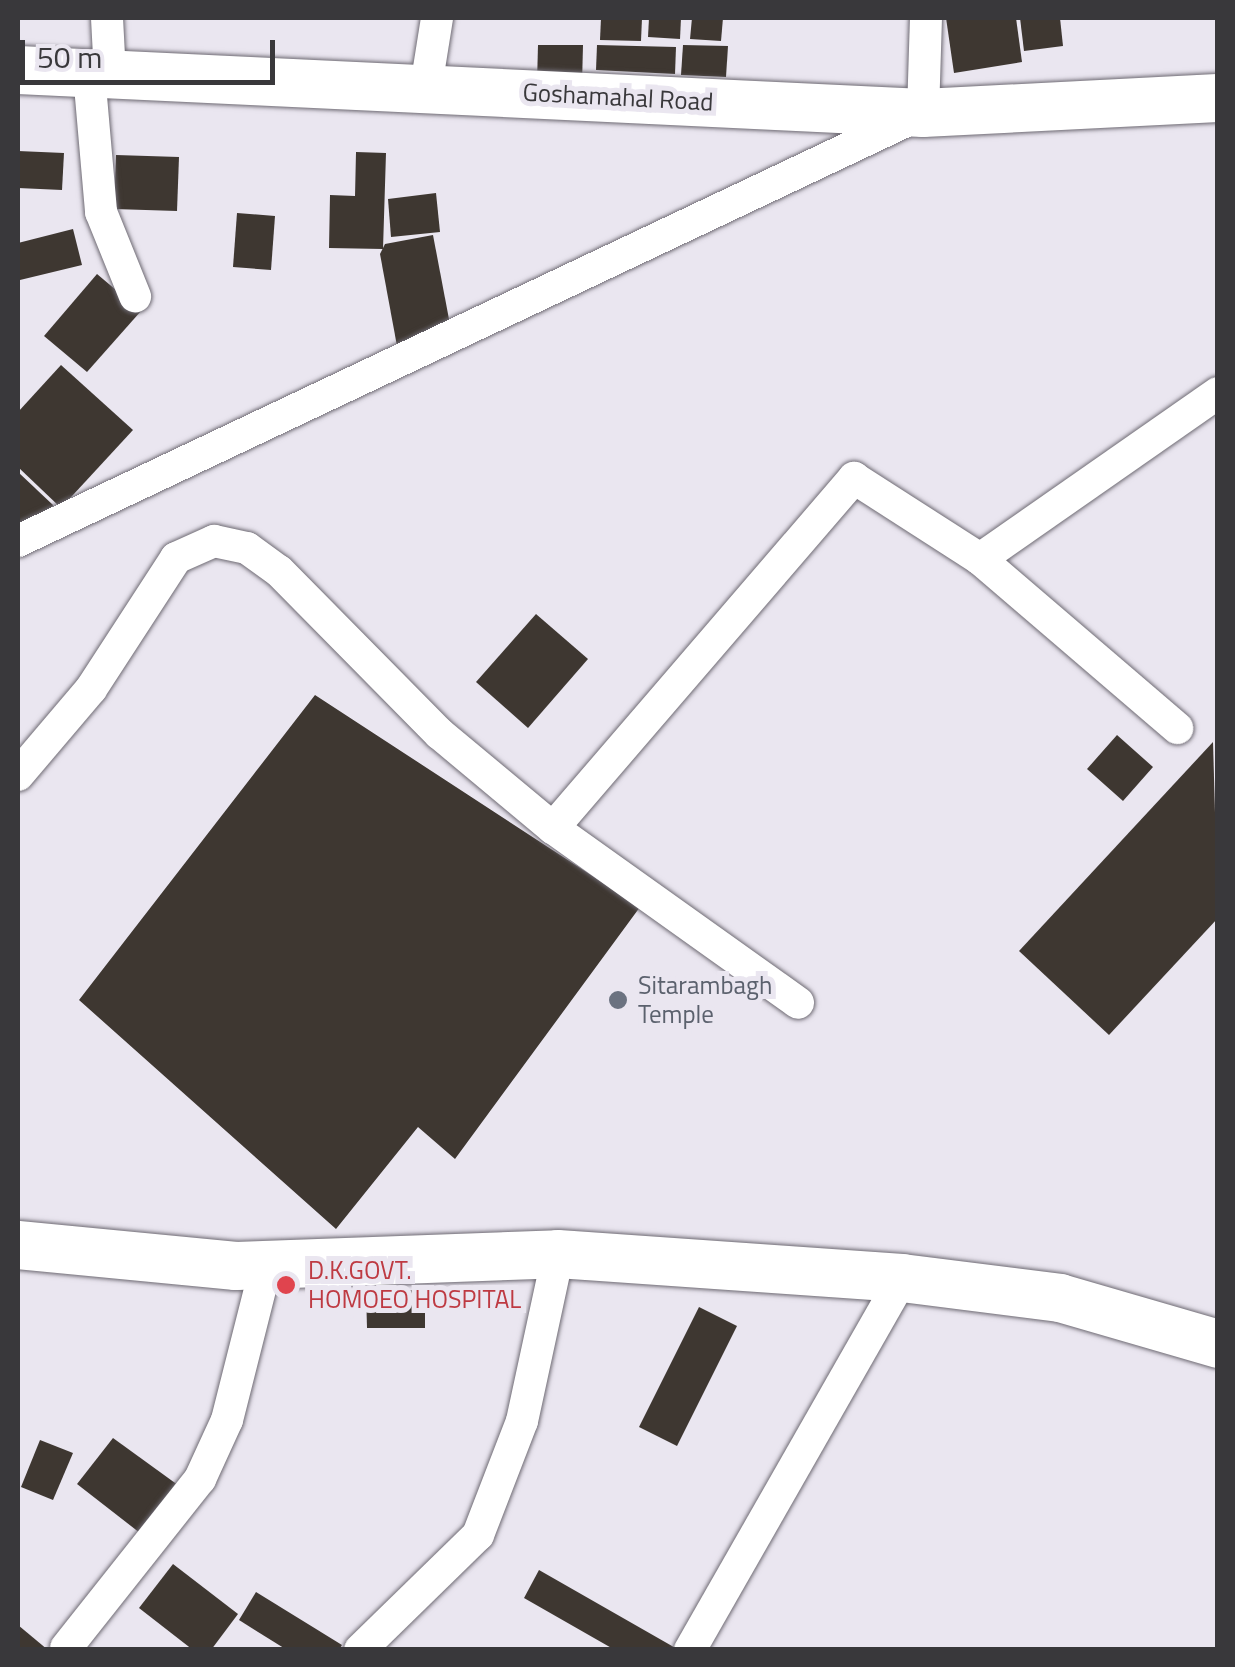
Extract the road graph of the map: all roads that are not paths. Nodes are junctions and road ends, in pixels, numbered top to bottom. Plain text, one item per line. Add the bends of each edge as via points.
1 (107, 18) edge
2 (437, 18) edge
3 (926, 18) edge
4 (18, 70) edge
5 (100, 75) junction
6 (426, 86) junction
7 (1218, 98) edge
8 (923, 113) junction
9 (135, 296) dead end
10 (1218, 393) edge
11 (18, 541) edge
12 (980, 558) junction
13 (1177, 728) dead end
14 (18, 775) edge
15 (552, 828) junction
16 (798, 1003) dead end
17 (18, 1245) edge
18 (558, 1254) junction
19 (266, 1266) junction
20 (902, 1278) junction
21 (1218, 1344) edge
22 (66, 1649) edge
23 (360, 1650) edge
24 (690, 1650) edge

1 - 5 street
2 - 6 street
3 - 8 street
4 - 5 street, Goshamahal Road
5 - 6 street, Goshamahal Road
5 - 9 street via 101,212
6 - 8 street, Goshamahal Road
7 - 8 street, Goshamahal Road
8 - 11 street
10 - 12 street
12 - 13 street
12 - 15 street via 854,478
14 - 15 street via 91,689 176,558 214,541 247,548 279,571 440,734
15 - 16 street
17 - 19 street
18 - 19 street
18 - 20 street
18 - 23 street via 522,1421 478,1535
19 - 22 street via 226,1420 200,1480
20 - 21 street via 1060,1298
20 - 24 street

